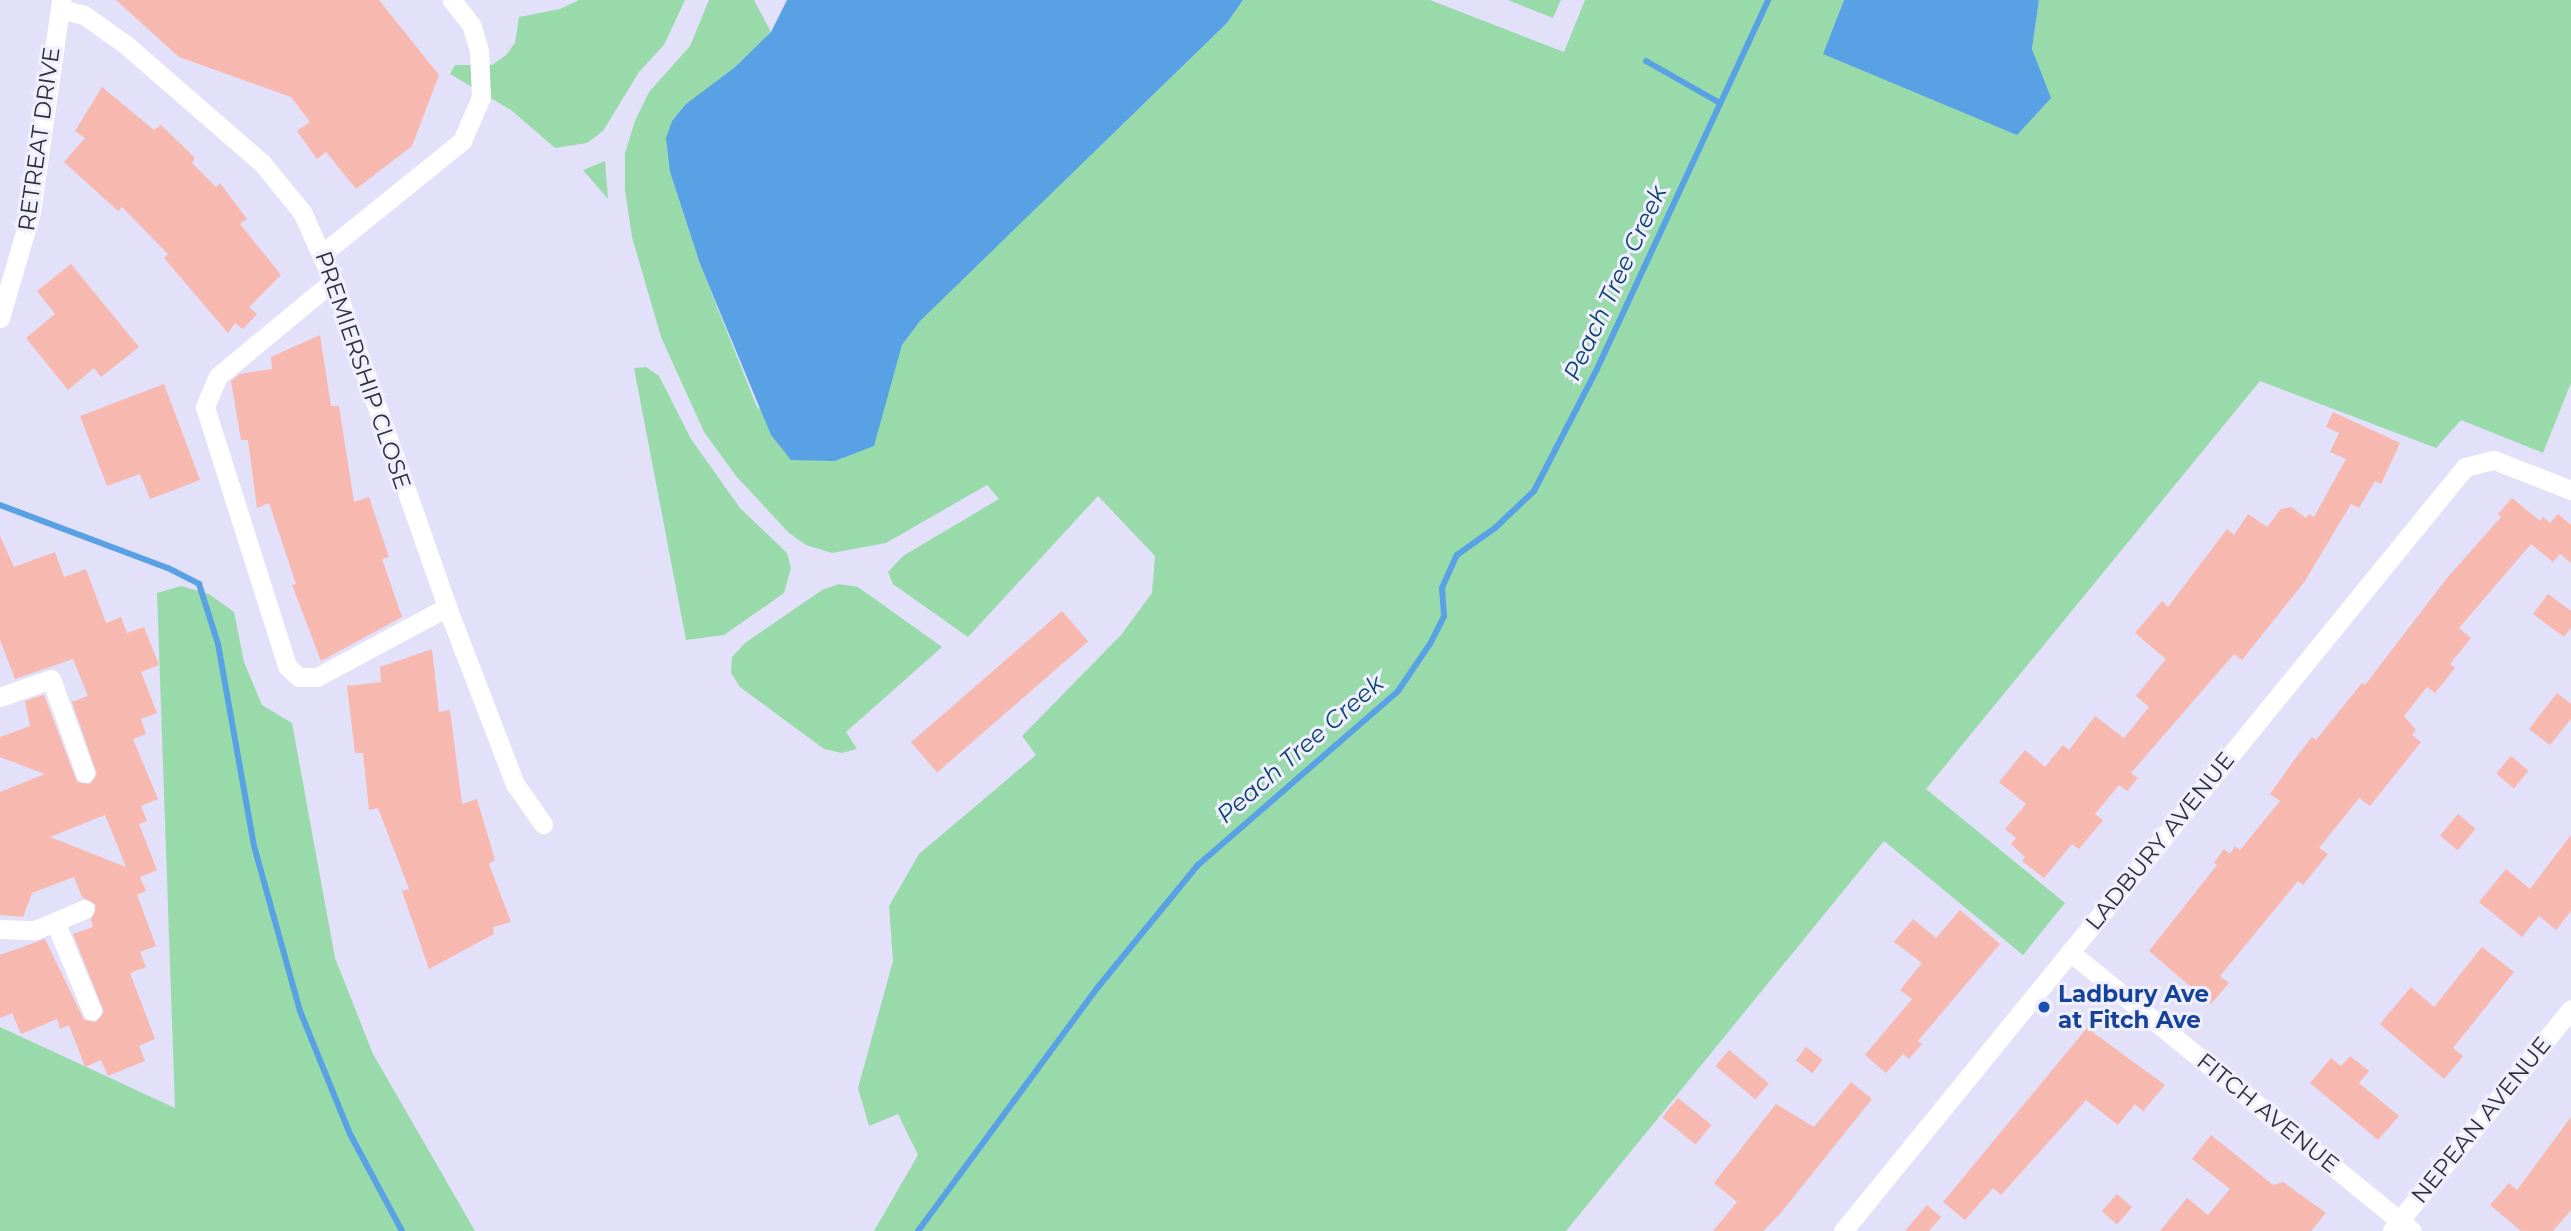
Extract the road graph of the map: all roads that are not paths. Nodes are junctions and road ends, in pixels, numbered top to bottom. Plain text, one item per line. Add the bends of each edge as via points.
1 (453, 0) edge
2 (61, 4) edge
3 (322, 254) junction
4 (333, 281) junction
5 (0, 318) edge
6 (2571, 490) edge
7 (447, 607) junction
8 (0, 697) edge
9 (85, 773) dead end
10 (543, 824) dead end
11 (85, 909) dead end
12 (55, 922) junction
13 (0, 929) edge
14 (2070, 952) junction
15 (2571, 1009) edge
16 (92, 1011) dead end
17 (2401, 1228) edge
18 (1843, 1231) edge

1 - 3 street via 472,26 479,51 481,97 462,141
2 - 3 street, PREMIERSHIP CLOSE via 106,28 262,163 302,212
2 - 5 street, RETREAT DRIVE via 31,212
3 - 4 street, PREMIERSHIP CLOSE
4 - 7 street, PREMIERSHIP CLOSE
4 - 7 street via 218,376 205,407 287,666 299,677 317,677
6 - 14 street, LADBURY AVENUE via 2537,474 2484,459 2458,475
7 - 10 street, PREMIERSHIP CLOSE via 515,785
8 - 9 street via 51,679
11 - 12 street
12 - 13 street via 35,930
12 - 16 street
14 - 17 street, FITCH AVENUE
14 - 18 street, LADBURY AVENUE
15 - 17 street, NEPEAN AVENUE

